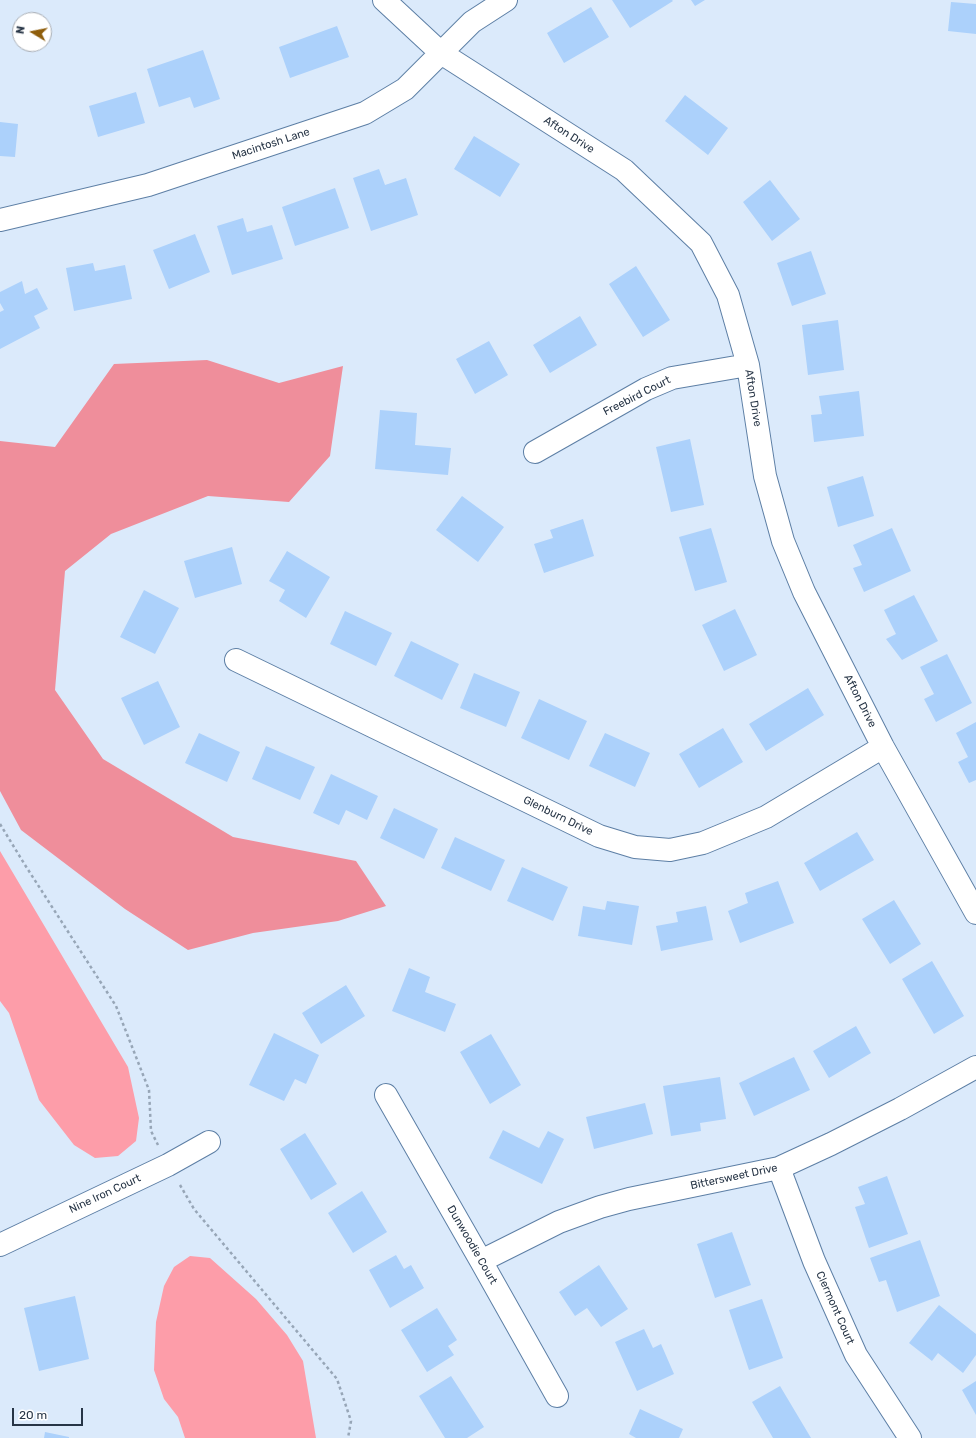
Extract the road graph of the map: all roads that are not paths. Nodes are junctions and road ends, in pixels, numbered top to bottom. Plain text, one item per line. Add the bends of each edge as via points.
1 (384, 0) edge
2 (506, 0) edge
3 (440, 53) junction
4 (0, 220) edge
5 (748, 365) junction
6 (535, 452) dead end
7 (236, 660) dead end
8 (883, 747) junction
9 (976, 913) edge
10 (976, 1067) edge
11 (386, 1095) dead end
12 (209, 1142) dead end
13 (779, 1168) junction
14 (0, 1245) edge
15 (482, 1260) junction
16 (557, 1396) dead end
17 (910, 1438) edge

1 - 3 street, Afton Drive
2 - 3 street, Macintosh Lane via 472,22
3 - 4 street, Macintosh Lane via 405,89 365,112 148,185
3 - 5 street, Afton Drive via 624,170 701,243 728,295
5 - 6 street, Freebird Court via 672,378
5 - 8 street, Afton Drive via 764,476 783,541 804,592
7 - 8 street, Glenburn Drive via 599,836 635,847 670,850 703,843 766,817
8 - 9 street, Afton Drive
10 - 13 street, Bittersweet Drive via 887,1116
11 - 15 street, Dunwoodie Court
12 - 14 street, Nine Iron Court via 168,1165
13 - 15 street, Bittersweet Drive via 600,1207 559,1222
13 - 17 street, Clermont Court via 814,1261 856,1355
15 - 16 street, Dunwoodie Court

